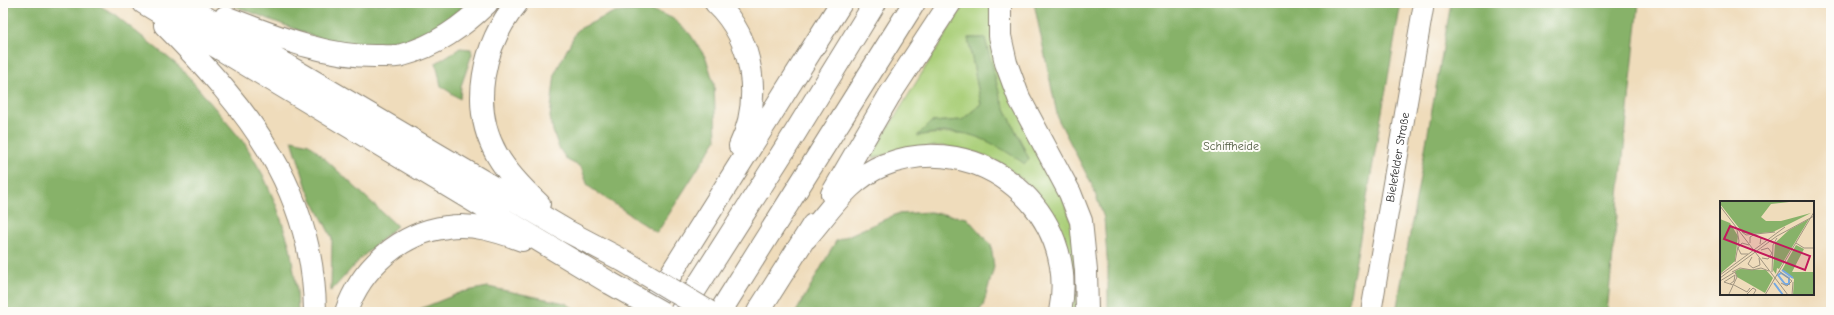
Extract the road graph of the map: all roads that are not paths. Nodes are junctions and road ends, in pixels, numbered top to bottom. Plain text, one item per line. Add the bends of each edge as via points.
1 (143, 3) edge
2 (181, 3) edge
3 (190, 3) edge
4 (487, 3) edge
5 (517, 3) edge
6 (716, 3) edge
7 (842, 3) edge
8 (875, 3) edge
9 (914, 3) edge
10 (950, 3) edge
11 (1000, 3) edge
12 (1424, 3) edge
13 (711, 209) junction
14 (567, 230) junction
15 (806, 238) junction
16 (573, 260) junction
17 (315, 312) edge
18 (346, 312) edge
19 (647, 312) edge
20 (661, 312) edge
21 (681, 312) edge
22 (709, 312) edge
23 (720, 312) edge
24 (758, 312) edge
25 (1060, 312) edge
26 (1087, 312) edge
27 (1371, 312) edge

1 - 16 highway
1 - 17 highway via 203,64 234,100 279,168 294,201 308,245 315,292
2 - 14 highway
3 - 4 highway via 316,49 364,57 401,56 445,38
5 - 14 highway via 500,25 483,73 482,104 485,122 496,154 506,169 517,183
6 - 13 highway via 740,39 751,71 752,86 747,132
7 - 13 highway
8 - 21 highway
9 - 23 highway
10 - 15 highway via 889,96
11 - 26 highway via 1000,36 1006,63 1019,98 1070,193 1081,221
12 - 27 main road, Bielefelder Straße
13 - 19 highway
14 - 22 highway, bridge
15 - 24 highway
15 - 25 highway via 838,198 856,180 870,172 915,157 937,156 979,164 1007,179 1031,201 1049,227 1060,257 1063,288
16 - 18 highway via 504,233 467,226 447,226 402,243 376,263 356,289
16 - 20 highway, bridge

